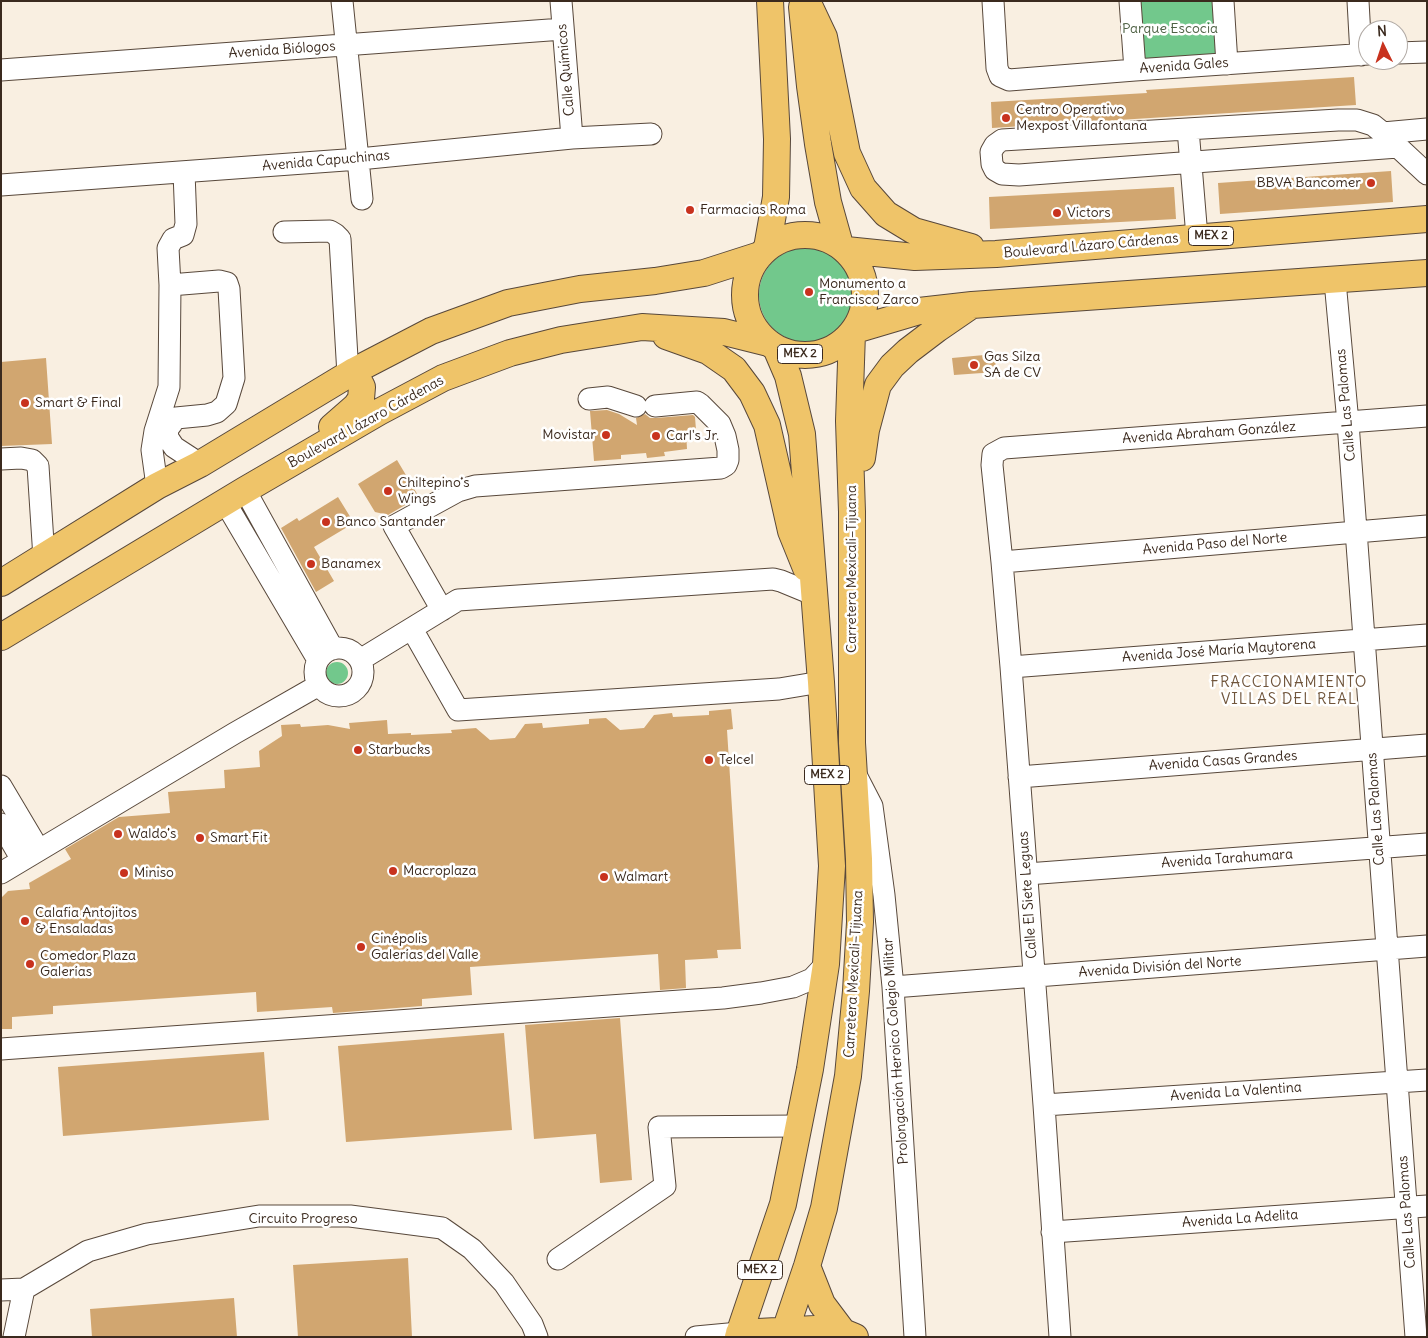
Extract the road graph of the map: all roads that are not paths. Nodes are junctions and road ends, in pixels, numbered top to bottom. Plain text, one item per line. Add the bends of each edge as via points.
1 (342, 1) edge
2 (561, 1) edge
3 (770, 1) edge
4 (801, 1) edge
5 (807, 1) edge
6 (993, 1) edge
7 (1130, 1) edge
8 (1223, 1) edge
9 (1358, 1) edge
10 (1360, 20) edge
11 (563, 29) junction
12 (346, 45) junction
13 (1427, 52) edge
14 (1408, 53) edge
15 (1358, 54) edge
16 (1227, 64) junction
17 (1, 70) edge
18 (1135, 70) junction
19 (1427, 129) edge
20 (1188, 130) junction
21 (651, 134) dead end
22 (572, 138) junction
23 (1391, 140) junction
24 (359, 159) junction
25 (1191, 162) junction
26 (184, 172) junction
27 (1427, 174) edge
28 (1, 185) edge
29 (362, 199) dead end
30 (1427, 219) edge
31 (284, 232) dead end
32 (1198, 237) junction
33 (842, 247) junction
34 (763, 252) junction
35 (996, 254) junction
36 (1427, 273) edge
37 (1335, 281) junction
38 (170, 285) junction
39 (972, 305) junction
40 (642, 327) junction
41 (854, 331) junction
42 (772, 346) junction
43 (351, 373) junction
44 (589, 398) dead end
45 (1427, 416) edge
46 (1348, 423) junction
47 (312, 452) junction
48 (993, 454) joint
49 (1, 459) edge
50 (200, 464) junction
51 (157, 486) junction
52 (235, 496) junction
53 (852, 512) junction
54 (1427, 526) edge
55 (1356, 532) junction
56 (44, 558) junction
57 (1002, 562) junction
58 (1, 583) edge
59 (814, 591) junction
60 (1, 598) edge
61 (442, 610) junction
62 (412, 629) junction
63 (1427, 634) edge
64 (1, 637) edge
65 (1363, 639) junction
66 (325, 655) junction
67 (360, 660) junction
68 (1011, 667) junction
69 (319, 685) junction
70 (810, 685) junction
71 (852, 743) junction
72 (1427, 745) edge
73 (1371, 749) junction
74 (853, 770) junction
75 (1019, 777) junction
76 (1, 786) edge
77 (1, 824) edge
78 (1427, 844) edge
79 (1378, 847) junction
80 (30, 855) junction
81 (1, 873) edge
82 (1027, 874) junction
83 (1427, 946) edge
84 (1387, 949) junction
85 (826, 964) junction
86 (1035, 976) junction
87 (893, 987) junction
88 (1, 1049) edge
89 (1427, 1080) edge
90 (1396, 1082) junction
91 (1044, 1105) junction
92 (799, 1126) junction
93 (1417, 1207) edge
94 (1052, 1232) junction
95 (558, 1259) dead end
96 (807, 1266) junction
97 (24, 1289) junction
98 (1, 1290) edge
99 (784, 1333) edge
100 (849, 1334) edge
101 (739, 1335) edge
102 (14, 1337) edge
103 (537, 1337) edge
104 (696, 1337) edge
105 (915, 1337) edge
106 (1060, 1337) edge
107 (1416, 1337) edge

1 - 12 street
2 - 11 street, Calle Químicos
3 - 34 main road via 777,139 776,197
4 - 33 main road via 818,144 828,202
5 - 35 main road via 824,37 847,153 863,188 886,214 914,231
6 - 18 street, Avenida Gales via 1000,76 1009,80
7 - 18 street
8 - 16 street
9 - 10 street
11 - 12 street, Avenida Biólogos
11 - 22 street, Calle Químicos
12 - 17 street, Avenida Biólogos
12 - 24 street
13 - 14 street
15 - 16 street, Avenida Gales
16 - 18 street, Avenida Gales
19 - 23 street
20 - 23 street via 1357,120 1373,125
20 - 25 street
20 - 25 street via 1002,140 991,152 992,164 1002,174 1019,175
21 - 22 street, Avenida Capuchinas
22 - 24 street, Avenida Capuchinas
23 - 25 street
23 - 27 street
24 - 26 street, Avenida Capuchinas
24 - 29 street
25 - 32 street
26 - 28 street, Avenida Capuchinas
26 - 38 street via 186,224 182,235 173,239 168,248
30 - 32 main road, Boulevard Lázaro Cárdenas / MEX 2
31 - 43 street via 330,231 340,239
32 - 35 main road, Boulevard Lázaro Cárdenas / MEX 2
33 - 34 main road, MEX 2 via 826,238 803,235 780,240
33 - 35 main road, Boulevard Lázaro Cárdenas / MEX 2 via 915,257
33 - 41 main road via 864,277 864,310
34 - 42 main road, MEX 2 via 749,274 745,295 752,322
34 - 43 main road via 704,273 580,289 508,303 431,331
36 - 37 main road, MEX 2
37 - 39 main road, MEX 2
37 - 46 street, Calle Las Palomas
38 - 50 street via 228,283 234,378 226,404 207,416 176,418 167,430 174,447
38 - 51 street via 169,387 152,450
39 - 41 main road via 920,311
39 - 53 main road, MEX 2 via 908,351 878,385 866,430
40 - 42 main road, Boulevard Lázaro Cárdenas via 724,332
40 - 47 main road, Boulevard Lázaro Cárdenas via 561,340 510,353 443,378
40 - 59 main road via 708,351 734,369 752,393 768,425 791,532
41 - 42 main road, MEX 2 via 825,352 809,355 792,354
41 - 53 main road, Carretera Mexicali–Tijuana via 849,421
42 - 59 main road, Carretera Mexicali–Tijuana / MEX 2 via 788,376 802,434
43 - 47 main road via 362,387 361,399 326,432
43 - 50 main road
44 - 61 street via 608,397 646,406 698,402 720,424 728,450 726,465 721,468 475,486 438,500 394,526
45 - 46 street, Avenida Abraham González
46 - 48 street, Avenida Abraham González via 1004,448
46 - 55 street, Calle Las Palomas
47 - 52 main road, Boulevard Lázaro Cárdenas
48 - 57 street, Calle El Siete Leguas
49 - 56 street via 32,460 38,466
50 - 51 main road
51 - 56 main road
52 - 64 main road, Boulevard Lázaro Cárdenas
52 - 66 street
53 - 71 main road, Carretera Mexicali–Tijuana / MEX 2
54 - 55 street, Avenida Paso del Norte
55 - 57 street, Avenida Paso del Norte
55 - 65 street, Calle Las Palomas
56 - 58 main road
56 - 60 main road via 30,580
57 - 68 street, Calle El Siete Leguas
59 - 61 street via 781,581 762,580 458,600
59 - 70 main road, Carretera Mexicali–Tijuana / MEX 2
61 - 62 street
62 - 67 street
62 - 70 street via 458,710
63 - 65 street, Avenida José María Maytorena
65 - 68 street, Avenida José María Maytorena
65 - 73 street, Calle Las Palomas
66 - 67 street via 348,650
66 - 69 street via 315,673
67 - 69 street via 362,676 359,684 348,694 332,695
68 - 75 street, Calle El Siete Leguas
69 - 80 street
70 - 71 main road via 830,682 838,687
70 - 85 main road, Carretera Mexicali–Tijuana / MEX 2 via 832,866
71 - 74 main road, Carretera Mexicali–Tijuana / MEX 2
72 - 73 street, Avenida Casas Grandes
73 - 75 street, Avenida Casas Grandes
73 - 79 street, Calle Las Palomas
74 - 87 street, Prolongación Heroico Colegio Militar via 872,806
74 - 96 main road, Carretera Mexicali–Tijuana / MEX 2 via 860,922 856,991 848,1076 826,1198
75 - 82 street, Calle El Siete Leguas
76 - 80 street
77 - 80 street
78 - 79 street, Avenida Tarahumara
79 - 82 street, Avenida Tarahumara
79 - 84 street, Calle Las Palomas
80 - 81 street
82 - 86 street, Calle El Siete Leguas
83 - 84 street, Avenida División del Norte
84 - 86 street, Avenida División del Norte
84 - 90 street, Calle Las Palomas
85 - 88 street via 812,979 793,987 722,998
85 - 92 main road, Carretera Mexicali–Tijuana / MEX 2
86 - 87 street, Avenida División del Norte
86 - 91 street, Calle El Siete Leguas
87 - 105 street, Prolongación Heroico Colegio Militar
89 - 90 street, Avenida La Valentina
90 - 91 street, Avenida La Valentina
90 - 93 street, Calle Las Palomas
91 - 94 street, Calle El Siete Leguas
92 - 95 street via 659,1127 665,1186
92 - 101 main road, Carretera Mexicali–Tijuana / MEX 2 via 783,1204
93 - 94 street, Avenida La Adelita
93 - 107 street, Calle Las Palomas
94 - 106 street, Calle El Siete Leguas
96 - 99 main road, Carretera Mexicali–Tijuana / MEX 2
96 - 100 main road via 822,1304
97 - 98 street, Circuito Progreso
97 - 102 street
97 - 103 street, Circuito Progreso via 88,1250 147,1234 259,1216 350,1216 442,1228 472,1249 504,1284 532,1324
99 - 100 main road via 815,1328
99 - 101 main road
101 - 104 street

